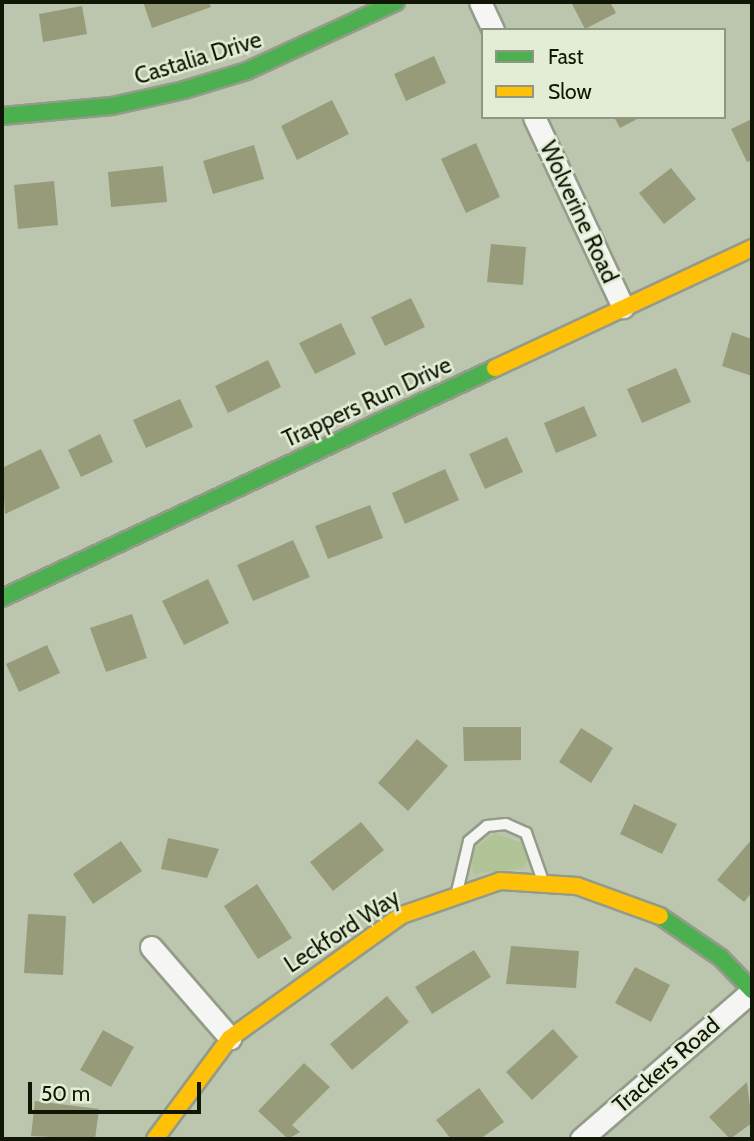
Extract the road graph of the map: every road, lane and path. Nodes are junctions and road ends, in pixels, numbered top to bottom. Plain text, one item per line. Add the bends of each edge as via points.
1 (396, 2) edge
2 (480, 2) edge
3 (492, 28) edge
4 (2, 116) edge
5 (535, 119) edge
6 (752, 248) edge
7 (623, 307) junction
8 (2, 598) edge
9 (543, 883) junction
10 (457, 892) junction
11 (151, 947) dead end
12 (752, 990) edge
13 (230, 1038) junction
14 (155, 1139) edge
15 (581, 1139) edge

1 - 4 street, Castalia Drive via 247,71 184,90 100,108
2 - 3 street
5 - 7 street, Wolverine Road
6 - 7 street, Trappers Run Drive
7 - 8 street, Trappers Run Drive
9 - 10 street, Leckford Way via 500,881
9 - 10 lane via 526,833 506,824 487,826 469,841
9 - 12 street, Leckford Way via 602,893 655,913 710,949
10 - 13 street, Leckford Way via 371,933
11 - 13 street
12 - 15 street, Trackers Road
13 - 14 street, Leckford Way

